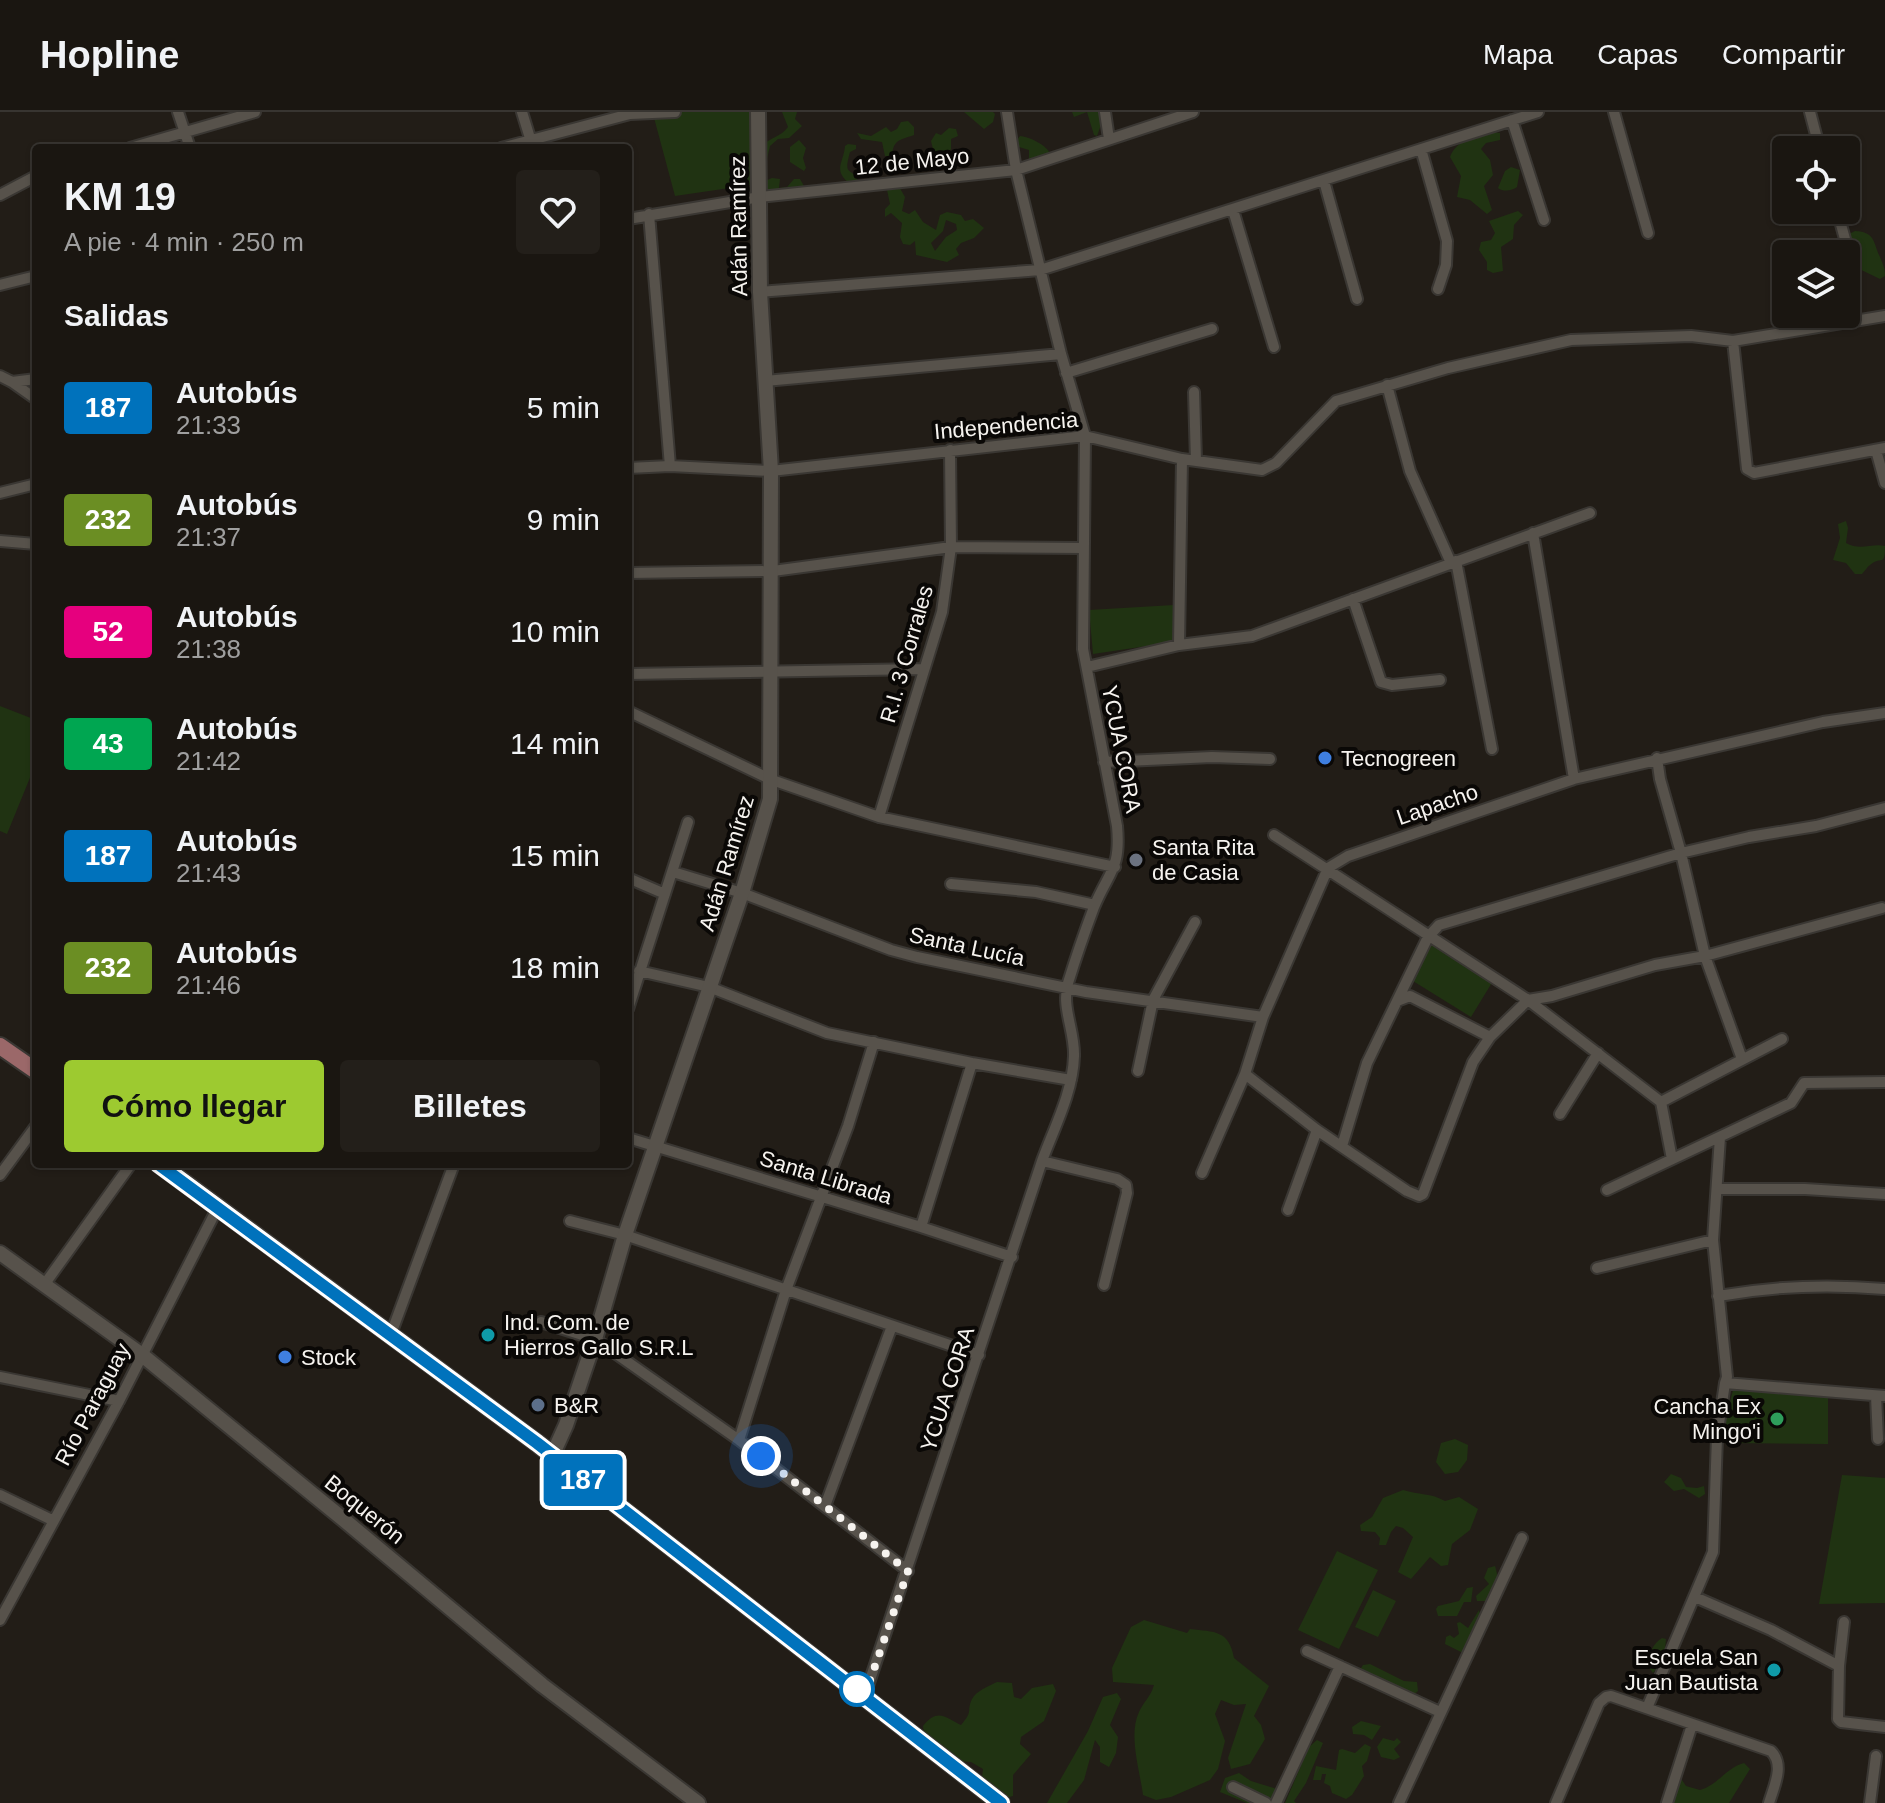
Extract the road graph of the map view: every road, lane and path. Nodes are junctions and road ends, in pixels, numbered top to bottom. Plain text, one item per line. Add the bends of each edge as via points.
1 (178, 112) edge
2 (255, 112) edge
3 (522, 112) edge
4 (675, 112) edge
5 (758, 112) edge
6 (1007, 112) edge
7 (1105, 112) edge
8 (1193, 112) edge
9 (1538, 112) edge
10 (1614, 112) edge
11 (1810, 112) edge
12 (630, 113) edge
13 (1512, 120) junction
14 (186, 133) junction
15 (1816, 136) edge
16 (1109, 139) junction
17 (145, 144) edge
18 (189, 144) edge
19 (532, 144) edge
20 (1421, 149) junction
21 (1016, 170) junction
22 (32, 178) edge
23 (1324, 181) junction
24 (0, 195) edge
25 (760, 197) junction
26 (1233, 210) junction
27 (649, 214) junction
28 (632, 218) edge
29 (1544, 220) dead end
30 (1841, 224) edge
31 (1648, 233) dead end
32 (1845, 239) dead end
33 (1040, 270) junction
34 (32, 277) edge
35 (0, 285) edge
36 (1438, 289) dead end
37 (760, 292) junction
38 (1357, 299) dead end
39 (1885, 316) edge
40 (1212, 329) dead end
41 (1733, 341) junction
42 (1274, 347) dead end
43 (1061, 354) junction
44 (1066, 373) junction
45 (0, 376) edge
46 (32, 380) edge
47 (765, 381) junction
48 (12, 382) junction
49 (1387, 385) junction
50 (1194, 392) dead end
51 (32, 396) edge
52 (1085, 436) junction
53 (1881, 449) edge
54 (950, 450) junction
55 (1182, 459) junction
56 (1196, 461) junction
57 (670, 466) junction
58 (632, 468) edge
59 (771, 471) junction
60 (1885, 483) edge
61 (32, 485) edge
62 (0, 493) edge
63 (1590, 513) dead end
64 (1533, 533) junction
65 (0, 541) edge
66 (32, 544) edge
67 (951, 547) junction
68 (1083, 548) junction
69 (1454, 562) junction
70 (773, 571) junction
71 (632, 573) edge
72 (1353, 599) junction
73 (1179, 645) junction
74 (1087, 667) junction
75 (923, 669) junction
76 (771, 671) junction
77 (632, 674) edge
78 (1440, 680) dead end
79 (632, 713) edge
80 (1885, 713) edge
81 (1492, 749) dead end
82 (1657, 758) junction
83 (1270, 759) dead end
84 (1104, 762) junction
85 (1574, 779) junction
86 (772, 780) junction
87 (1885, 808) edge
88 (879, 817) junction
89 (688, 822) dead end
90 (1274, 835) dead end
91 (1681, 853) junction
92 (1115, 867) junction
93 (1328, 868) junction
94 (673, 872) junction
95 (632, 880) edge
96 (951, 884) dead end
97 (742, 893) junction
98 (665, 894) junction
99 (1095, 905) junction
100 (1882, 908) dead end
101 (1195, 922) dead end
102 (1428, 937) junction
103 (1705, 956) junction
104 (639, 971) junction
105 (709, 987) junction
106 (1067, 987) junction
107 (632, 995) edge
108 (1153, 1000) junction
109 (1528, 1000) junction
110 (1397, 1001) junction
111 (1263, 1017) junction
112 (1490, 1037) junction
113 (1782, 1039) dead end
114 (874, 1042) junction
115 (0, 1046) edge
116 (1598, 1053) junction
117 (1742, 1059) junction
118 (972, 1063) junction
119 (32, 1068) edge
120 (1138, 1071) dead end
121 (1245, 1074) junction
122 (1071, 1080) junction
123 (1885, 1082) edge
124 (1661, 1102) junction
125 (1560, 1114) dead end
126 (1317, 1130) junction
127 (32, 1131) edge
128 (1720, 1137) junction
129 (632, 1139) edge
130 (655, 1145) junction
131 (1342, 1146) junction
132 (1672, 1159) junction
133 (1042, 1161) junction
134 (128, 1168) edge
135 (164, 1168) edge
136 (453, 1168) edge
137 (1202, 1173) dead end
138 (0, 1175) edge
139 (1718, 1189) junction
140 (1607, 1190) dead end
141 (1885, 1194) edge
142 (821, 1198) junction
143 (218, 1207) junction
144 (1288, 1210) dead end
145 (570, 1221) dead end
146 (921, 1227) junction
147 (625, 1235) junction
148 (1713, 1240) junction
149 (0, 1253) edge
150 (1012, 1257) junction
151 (1597, 1268) dead end
152 (44, 1285) junction
153 (1104, 1285) dead end
154 (1885, 1289) edge
155 (786, 1290) junction
156 (1718, 1296) junction
157 (541, 1322) dead end
158 (892, 1326) junction
159 (391, 1334) junction
160 (595, 1339) junction
161 (142, 1355) junction
162 (979, 1355) junction
163 (0, 1377) edge
164 (1725, 1383) junction
165 (1880, 1396) edge
166 (119, 1401) junction
167 (1878, 1439) dead end
168 (739, 1440) junction
169 (552, 1456) junction
170 (0, 1495) edge
171 (825, 1506) junction
172 (52, 1520) junction
173 (1522, 1538) dead end
174 (908, 1571) junction
175 (1695, 1597) junction
176 (4, 1604) edge
177 (0, 1620) edge
178 (1844, 1622) dead end
179 (1307, 1651) dead end
180 (1340, 1666) junction
181 (1839, 1666) junction
182 (865, 1695) junction
183 (1647, 1708) junction
184 (1440, 1712) junction
185 (1692, 1725) junction
186 (1885, 1727) edge
187 (1876, 1756) dead end
188 (1233, 1787) dead end
189 (698, 1803) edge
190 (1001, 1803) edge
191 (1266, 1803) edge
192 (1276, 1803) edge
193 (1399, 1803) edge
194 (1556, 1803) edge
195 (1667, 1803) edge
196 (1769, 1803) edge
197 (1870, 1803) edge

1 - 14 street
2 - 14 street
3 - 19 street
4 - 12 street
5 - 25 street, Adán Ramírez
6 - 21 street, YCUA CORA
7 - 16 street
8 - 16 street, 12 de Mayo
9 - 13 street
10 - 31 street
11 - 15 street
12 - 19 street
13 - 20 street
13 - 29 street
14 - 17 street
14 - 18 street
16 - 21 street, 12 de Mayo
20 - 23 street
20 - 36 street via 1447,241
21 - 25 street, 12 de Mayo
21 - 33 street, YCUA CORA
22 - 24 street
23 - 26 street
23 - 38 street
25 - 27 street, 12 de Mayo
25 - 37 street, Adán Ramírez
26 - 33 street
26 - 42 street
27 - 28 street, 12 de Mayo
27 - 57 street
30 - 32 street
33 - 37 street
33 - 43 street, YCUA CORA
34 - 35 street
37 - 47 street, Adán Ramírez
39 - 41 street, Independencia
40 - 44 street
41 - 49 street, Independencia via 1691,336 1571,340
41 - 53 street via 1750,472
43 - 44 street, YCUA CORA
43 - 47 street
44 - 52 street, YCUA CORA
45 - 48 street
46 - 48 street
47 - 59 street, Adán Ramírez
48 - 51 street
49 - 56 street, Independencia via 1336,401 1270,468
49 - 69 street via 1410,471
50 - 56 street
52 - 54 street, Independencia
52 - 55 street, Independencia
52 - 68 street, YCUA CORA
53 - 60 street
54 - 59 street, Independencia
54 - 67 street, R.I. 3 Corrales
55 - 56 street, Independencia
55 - 73 street
57 - 58 street, Independencia
57 - 59 street, Independencia
59 - 70 street, Adán Ramírez
61 - 62 street
63 - 64 street
64 - 69 street
64 - 85 street
65 - 66 street
67 - 68 street
67 - 70 street
67 - 75 street, R.I. 3 Corrales via 942,612
68 - 74 street, YCUA CORA
69 - 72 street
69 - 81 street
70 - 71 street
70 - 76 street, Adán Ramírez
72 - 73 street via 1252,636
72 - 78 street via 1381,682
73 - 74 street
74 - 84 street, YCUA CORA
75 - 76 street
75 - 88 street, R.I. 3 Corrales
76 - 77 street
76 - 86 street, Adán Ramírez
79 - 86 street
80 - 82 street, Lapacho
82 - 85 street, Lapacho
82 - 91 street
83 - 84 street
84 - 92 street, YCUA CORA via 1117,826
85 - 93 street, Lapacho via 1348,856
86 - 88 street
86 - 97 street, Adán Ramírez via 766,819
87 - 91 street
88 - 92 street
89 - 94 street
90 - 93 street
91 - 102 street via 1454,919
91 - 103 street
92 - 99 street, YCUA CORA
93 - 102 street
93 - 111 street
94 - 97 street, Santa Lucía
94 - 98 street
95 - 98 street
96 - 99 street via 1036,892
97 - 105 street, Adán Ramírez
97 - 106 street, Santa Lucía via 891,950
98 - 104 street
99 - 106 street, YCUA CORA
100 - 103 street
101 - 108 street
102 - 109 street
102 - 110 street
103 - 109 street
103 - 117 street
104 - 105 street
104 - 107 street
105 - 114 street via 827,1033
105 - 130 street, Adán Ramírez
106 - 108 street, Santa Lucía
106 - 122 street, YCUA CORA
108 - 111 street, Santa Lucía
108 - 120 street
109 - 112 street
109 - 116 street
110 - 112 street via 1410,996
110 - 131 street via 1367,1063
111 - 121 street
112 - 131 street via 1473,1062 1423,1194 1407,1191
113 - 117 street
114 - 118 street
114 - 142 street
115 - 119 main road
116 - 124 street
116 - 125 street
117 - 124 street
118 - 122 street
118 - 146 street
121 - 126 street
121 - 137 street
122 - 133 street, YCUA CORA
123 - 128 street via 1804,1083 1791,1103
124 - 132 street
126 - 131 street
126 - 144 street
127 - 138 street
128 - 132 street
128 - 139 street
129 - 130 street, Santa Librada
130 - 142 street, Santa Librada
130 - 147 street, Adán Ramírez
132 - 140 street
133 - 150 street, YCUA CORA
133 - 153 street via 1126,1185
134 - 152 street
135 - 143 main road
136 - 159 street
139 - 141 street
139 - 148 street
142 - 146 street, Santa Librada
142 - 155 street
143 - 159 main road
143 - 161 street, Río Paraguay
145 - 147 street
146 - 150 street, Santa Librada
147 - 155 street
147 - 160 street, Adán Ramírez
148 - 151 street
148 - 156 street
149 - 152 street, Boquerón
150 - 162 street, YCUA CORA
152 - 161 street, Boquerón
154 - 156 street via 1794,1286
155 - 158 street
155 - 168 street
156 - 164 street
157 - 160 street
158 - 162 street
158 - 171 street
159 - 169 main road
160 - 168 street
160 - 169 street, Adán Ramírez
161 - 166 street, Río Paraguay
161 - 189 street, Boquerón via 542,1685
162 - 174 street, YCUA CORA
163 - 166 street
164 - 165 street
164 - 175 street via 1716,1450 1713,1552
165 - 167 street
166 - 172 street, Río Paraguay
168 - 171 street
169 - 182 main road
170 - 172 street
171 - 174 street
172 - 176 street, Río Paraguay
173 - 184 street
174 - 182 street, YCUA CORA
175 - 181 street
175 - 183 street
176 - 177 street, Río Paraguay
178 - 181 street
179 - 180 street
180 - 184 street
180 - 192 street
181 - 186 street via 1838,1719
182 - 190 main road
183 - 185 street
183 - 194 street via 1611,1696 1599,1703
184 - 193 street
185 - 195 street
185 - 196 street via 1771,1751 1778,1758
187 - 197 street
188 - 191 street

